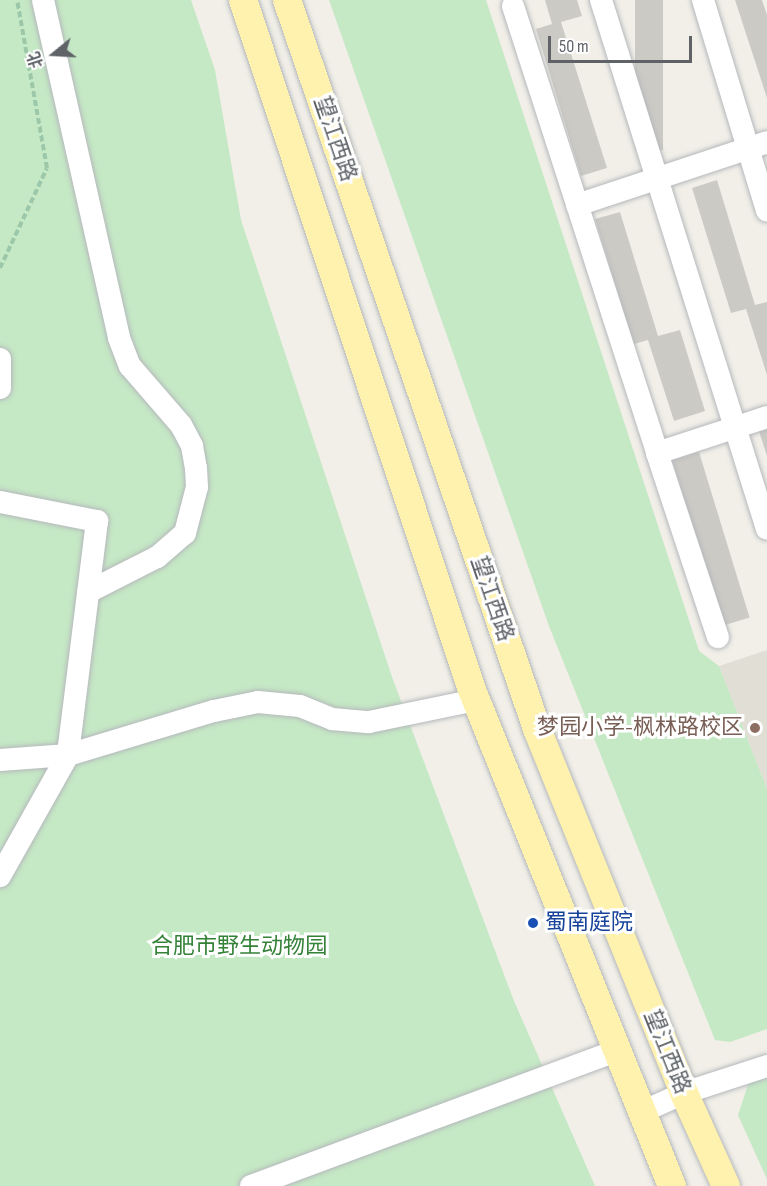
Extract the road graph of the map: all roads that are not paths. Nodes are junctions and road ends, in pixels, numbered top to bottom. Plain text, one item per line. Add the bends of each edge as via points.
1 (43, 0) edge
2 (243, 0) edge
3 (287, 0) edge
4 (601, 0) edge
5 (703, 0) edge
6 (513, 6) dead end
7 (758, 146) edge
8 (656, 178) junction
9 (577, 205) junction
10 (767, 211) edge
11 (0, 360) edge
12 (0, 388) edge
13 (767, 417) edge
14 (734, 428) junction
15 (657, 453) junction
16 (0, 502) edge
17 (767, 529) edge
18 (88, 592) junction
19 (718, 637) dead end
20 (476, 700) junction
21 (68, 755) junction
22 (0, 760) edge
23 (0, 876) edge
24 (619, 1050) junction
25 (767, 1066) edge
26 (684, 1093) junction
27 (644, 1111) junction
28 (250, 1186) edge
29 (672, 1186) edge
30 (726, 1186) edge

1 - 18 street via 111,314 130,366 181,425 192,446 196,468 197,487 185,533 157,557
2 - 20 main road, 望江西路
3 - 26 main road, 望江西路 via 537,729
4 - 8 street
5 - 7 street
6 - 9 street
7 - 8 street
7 - 10 street
8 - 9 street
8 - 14 street
9 - 15 street
11 - 12 street
13 - 14 street
14 - 15 street
14 - 17 street
15 - 19 street
16 - 18 street via 97,521
18 - 21 street
20 - 21 street via 369,722 332,718 300,706 258,702 214,711
20 - 24 main road, 望江西路
21 - 22 street
21 - 23 street
24 - 27 main road, 望江西路
24 - 28 street
25 - 26 street
26 - 27 street
26 - 30 main road, 望江西路
27 - 29 main road, 望江西路

